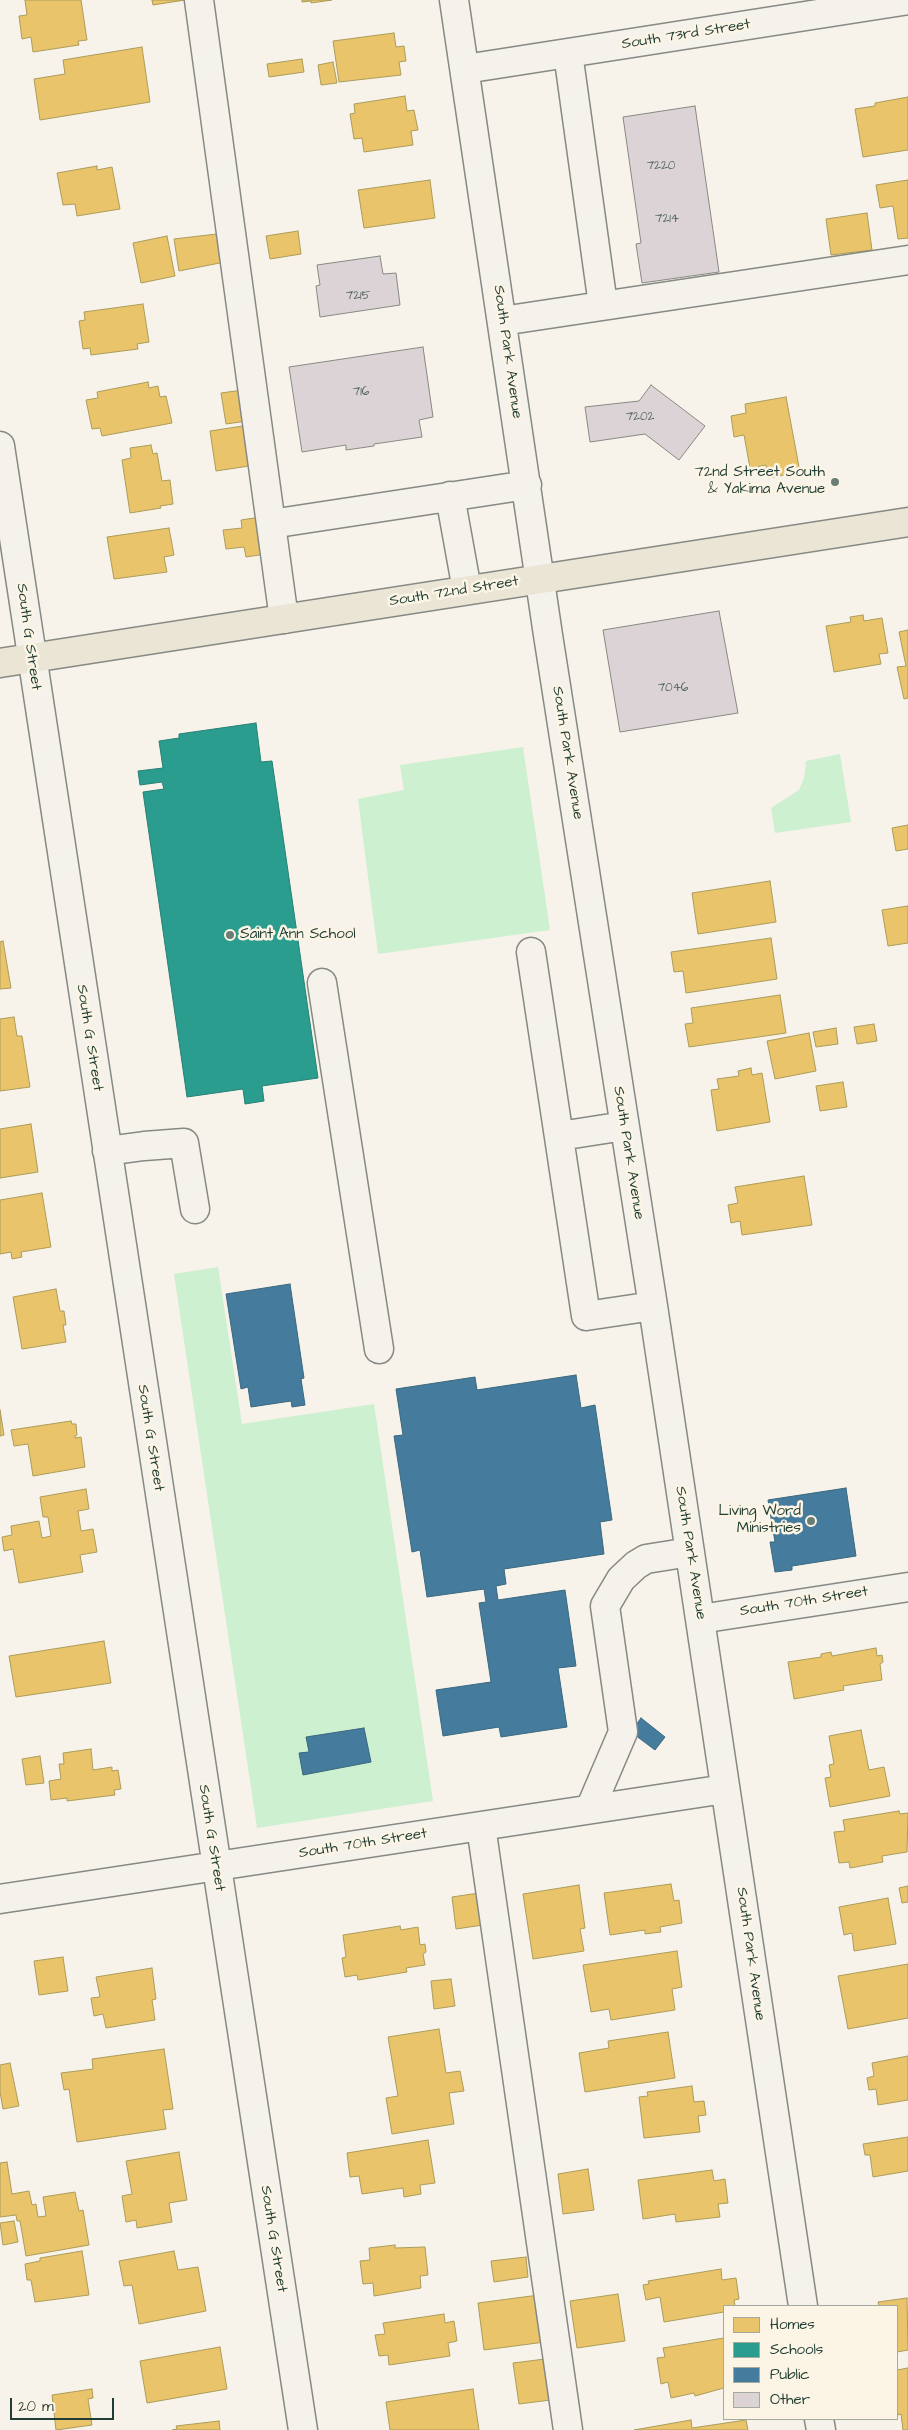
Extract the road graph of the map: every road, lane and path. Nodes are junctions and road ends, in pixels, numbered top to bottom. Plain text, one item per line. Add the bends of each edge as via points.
1 (199, 0) edge
2 (454, 0) edge
3 (908, 0) edge
4 (568, 53) junction
5 (465, 69) junction
6 (908, 260) edge
7 (602, 306) junction
8 (502, 321) junction
9 (0, 446) edge
10 (527, 485) junction
11 (450, 496) junction
12 (908, 522) edge
13 (271, 524) junction
14 (541, 579) junction
15 (467, 590) junction
16 (284, 619) junction
17 (32, 658) junction
18 (0, 663) edge
19 (531, 952) dead end
20 (322, 983) dead end
21 (624, 1126) junction
22 (560, 1136) junction
23 (107, 1152) junction
24 (195, 1209) dead end
25 (652, 1306) junction
26 (379, 1349) dead end
27 (690, 1552) junction
28 (908, 1586) edge
29 (700, 1619) junction
30 (725, 1789) junction
31 (590, 1809) junction
32 (481, 1826) junction
33 (216, 1866) junction
34 (0, 1899) edge
35 (803, 2305) edge
36 (303, 2430) edge
37 (568, 2430) edge

1 - 13 street
2 - 5 street, South Park Avenue
3 - 4 street, South 73rd Street
4 - 5 street, South 73rd Street
4 - 7 street
5 - 8 street, South Park Avenue
6 - 7 street
7 - 8 street
8 - 10 street, South Park Avenue
9 - 17 street, South G Street
10 - 11 street
10 - 14 street, South Park Avenue
11 - 13 street
11 - 15 street
12 - 14 main road, South 72nd Street
13 - 16 street
14 - 15 main road, South 72nd Street
14 - 21 street, South Park Avenue
15 - 16 main road, South 72nd Street
16 - 17 main road, South 72nd Street
17 - 18 main road, South 72nd Street
17 - 23 street, South G Street
19 - 22 street
20 - 26 street
21 - 22 street
21 - 25 street, South Park Avenue
22 - 25 street via 586,1316
23 - 24 street via 184,1143
23 - 33 street, South G Street
25 - 27 street, South Park Avenue
27 - 29 street, South Park Avenue
27 - 31 street via 646,1559 636,1564 621,1579 605,1606 623,1732
28 - 29 street, South 70th Street
29 - 30 street, South Park Avenue
30 - 31 street, South 70th Street
30 - 35 street, South Park Avenue
31 - 32 street, South 70th Street
32 - 33 street, South 70th Street
32 - 37 street
33 - 34 street, South 70th Street
33 - 36 street, South G Street

